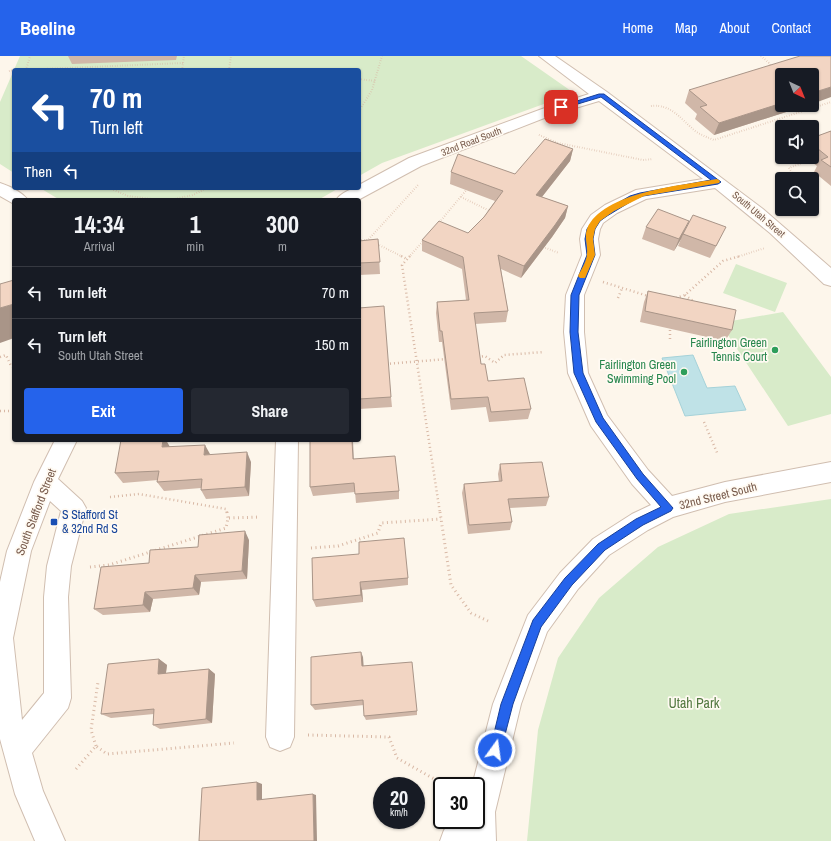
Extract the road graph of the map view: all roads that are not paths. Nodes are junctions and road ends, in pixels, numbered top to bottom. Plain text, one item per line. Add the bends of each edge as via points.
1 (546, 56) edge
2 (602, 95) junction
3 (718, 182) junction
4 (0, 189) edge
5 (16, 198) edge
6 (349, 198) edge
7 (831, 279) edge
8 (65, 442) edge
9 (287, 442) edge
10 (831, 472) edge
11 (45, 482) junction
12 (668, 508) junction
13 (0, 638) edge
14 (3, 718) edge
15 (291, 736) road end
16 (16, 750) junction
17 (485, 783) edge
18 (465, 829) edge
19 (479, 829) edge
20 (50, 841) edge
21 (455, 841) edge
22 (481, 841) edge

1 - 2 street, South Utah Street
2 - 3 street, South Utah Street
2 - 6 street, 32nd Road South via 547,112 415,162
3 - 7 street, South Utah Street via 806,254
3 - 12 street via 642,194 597,219 589,239 591,255 575,295 574,332 578,373 599,420 640,477
4 - 5 street
8 - 11 street, South Stafford Street
9 - 15 street
10 - 12 street, 32nd Street South via 725,492
11 - 13 street, South Stafford Street via 19,551
11 - 16 street via 74,508 59,566 57,589 58,698
12 - 17 street, 32nd Street South via 601,547 569,581 537,624 507,704
13 - 14 street, South Stafford Street
14 - 16 street, South Stafford Street
16 - 20 street, South Stafford Street via 29,794
18 - 21 street, 32nd Street South
19 - 22 street, 32nd Street South

